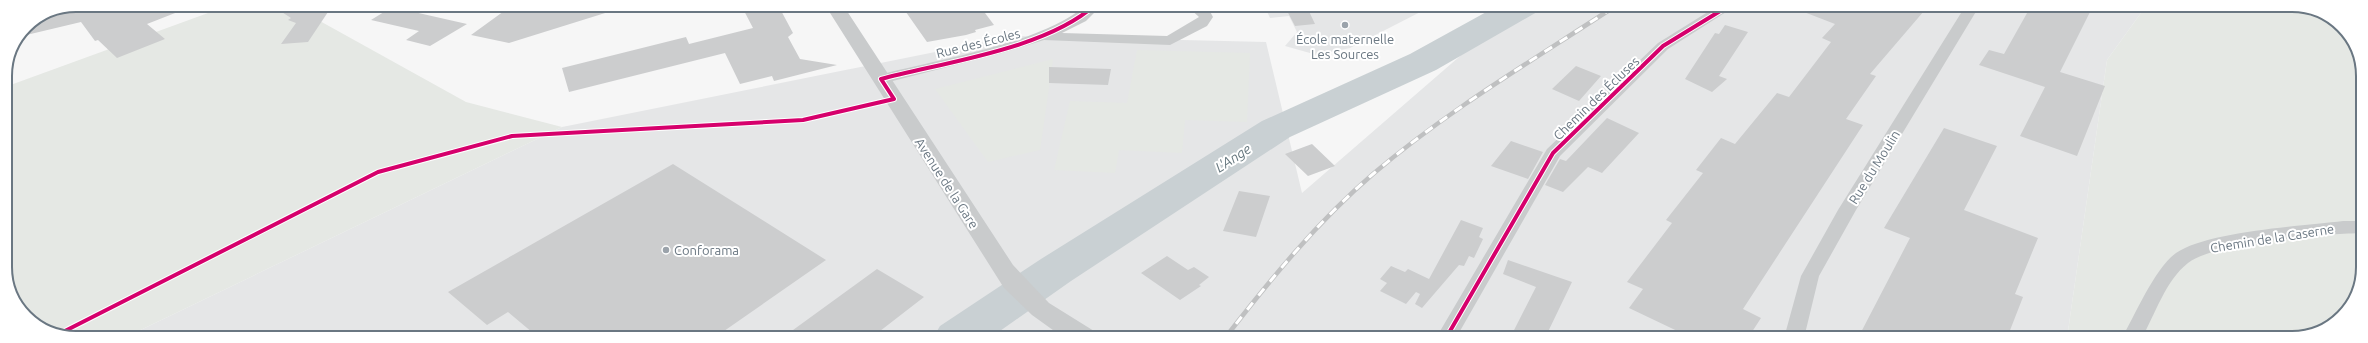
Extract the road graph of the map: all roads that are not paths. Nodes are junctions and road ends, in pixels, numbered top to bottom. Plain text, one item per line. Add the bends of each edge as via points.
1 (838, 12) edge
2 (1090, 12) edge
3 (1204, 12) edge
4 (1719, 12) edge
5 (1969, 12) edge
6 (1042, 36) junction
7 (881, 79) junction
8 (2356, 227) edge
9 (1072, 331) edge
10 (1450, 331) edge
11 (1796, 331) edge
12 (2136, 331) edge

1 - 7 street, Avenue de la Gare
2 - 6 street, Rue des Écoles via 1078,21
3 - 6 street, Rue des Écoles via 1206,17 1202,23 1170,41
4 - 10 street, Chemin des Écluses via 1663,46 1553,153
5 - 11 street, Rue du Moulin via 1847,210 1810,276
6 - 7 street, Rue des Écoles
7 - 9 street, Avenue de la Gare via 1004,271 1034,306
8 - 12 street, Chemin de la Caserne via 2208,246 2182,258 2168,276

